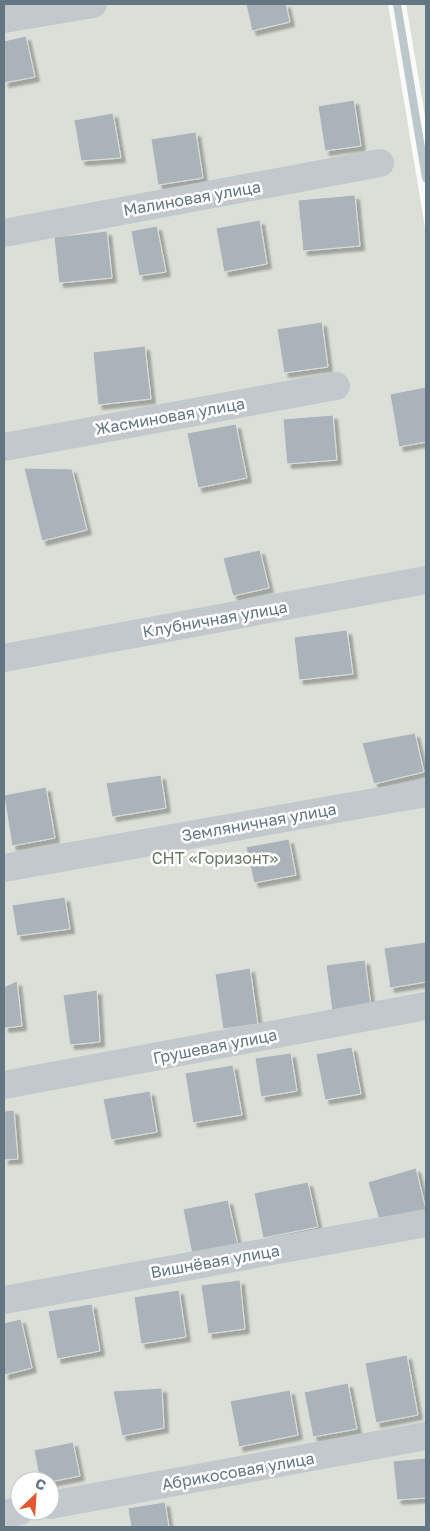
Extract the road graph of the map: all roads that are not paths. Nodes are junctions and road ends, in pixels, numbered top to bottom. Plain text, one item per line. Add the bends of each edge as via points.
1 (93, 4) edge
2 (4, 20) edge
3 (380, 163) dead end
4 (4, 233) edge
5 (336, 386) dead end
6 (4, 447) edge
7 (426, 580) edge
8 (4, 658) edge
9 (426, 792) edge
10 (4, 868) edge
11 (426, 1006) edge
12 (4, 1085) edge
13 (426, 1223) edge
14 (4, 1300) edge
15 (426, 1436) edge
16 (60, 1503) edge

1 - 2 street
3 - 4 street, Малиновая улица
5 - 6 street, Жасминовая улица
7 - 8 street, Клубничная улица
9 - 10 street, Земляничная улица
11 - 12 street, Грушевая улица
13 - 14 street, Вишнёвая улица
15 - 16 street, Абрикосовая улица

